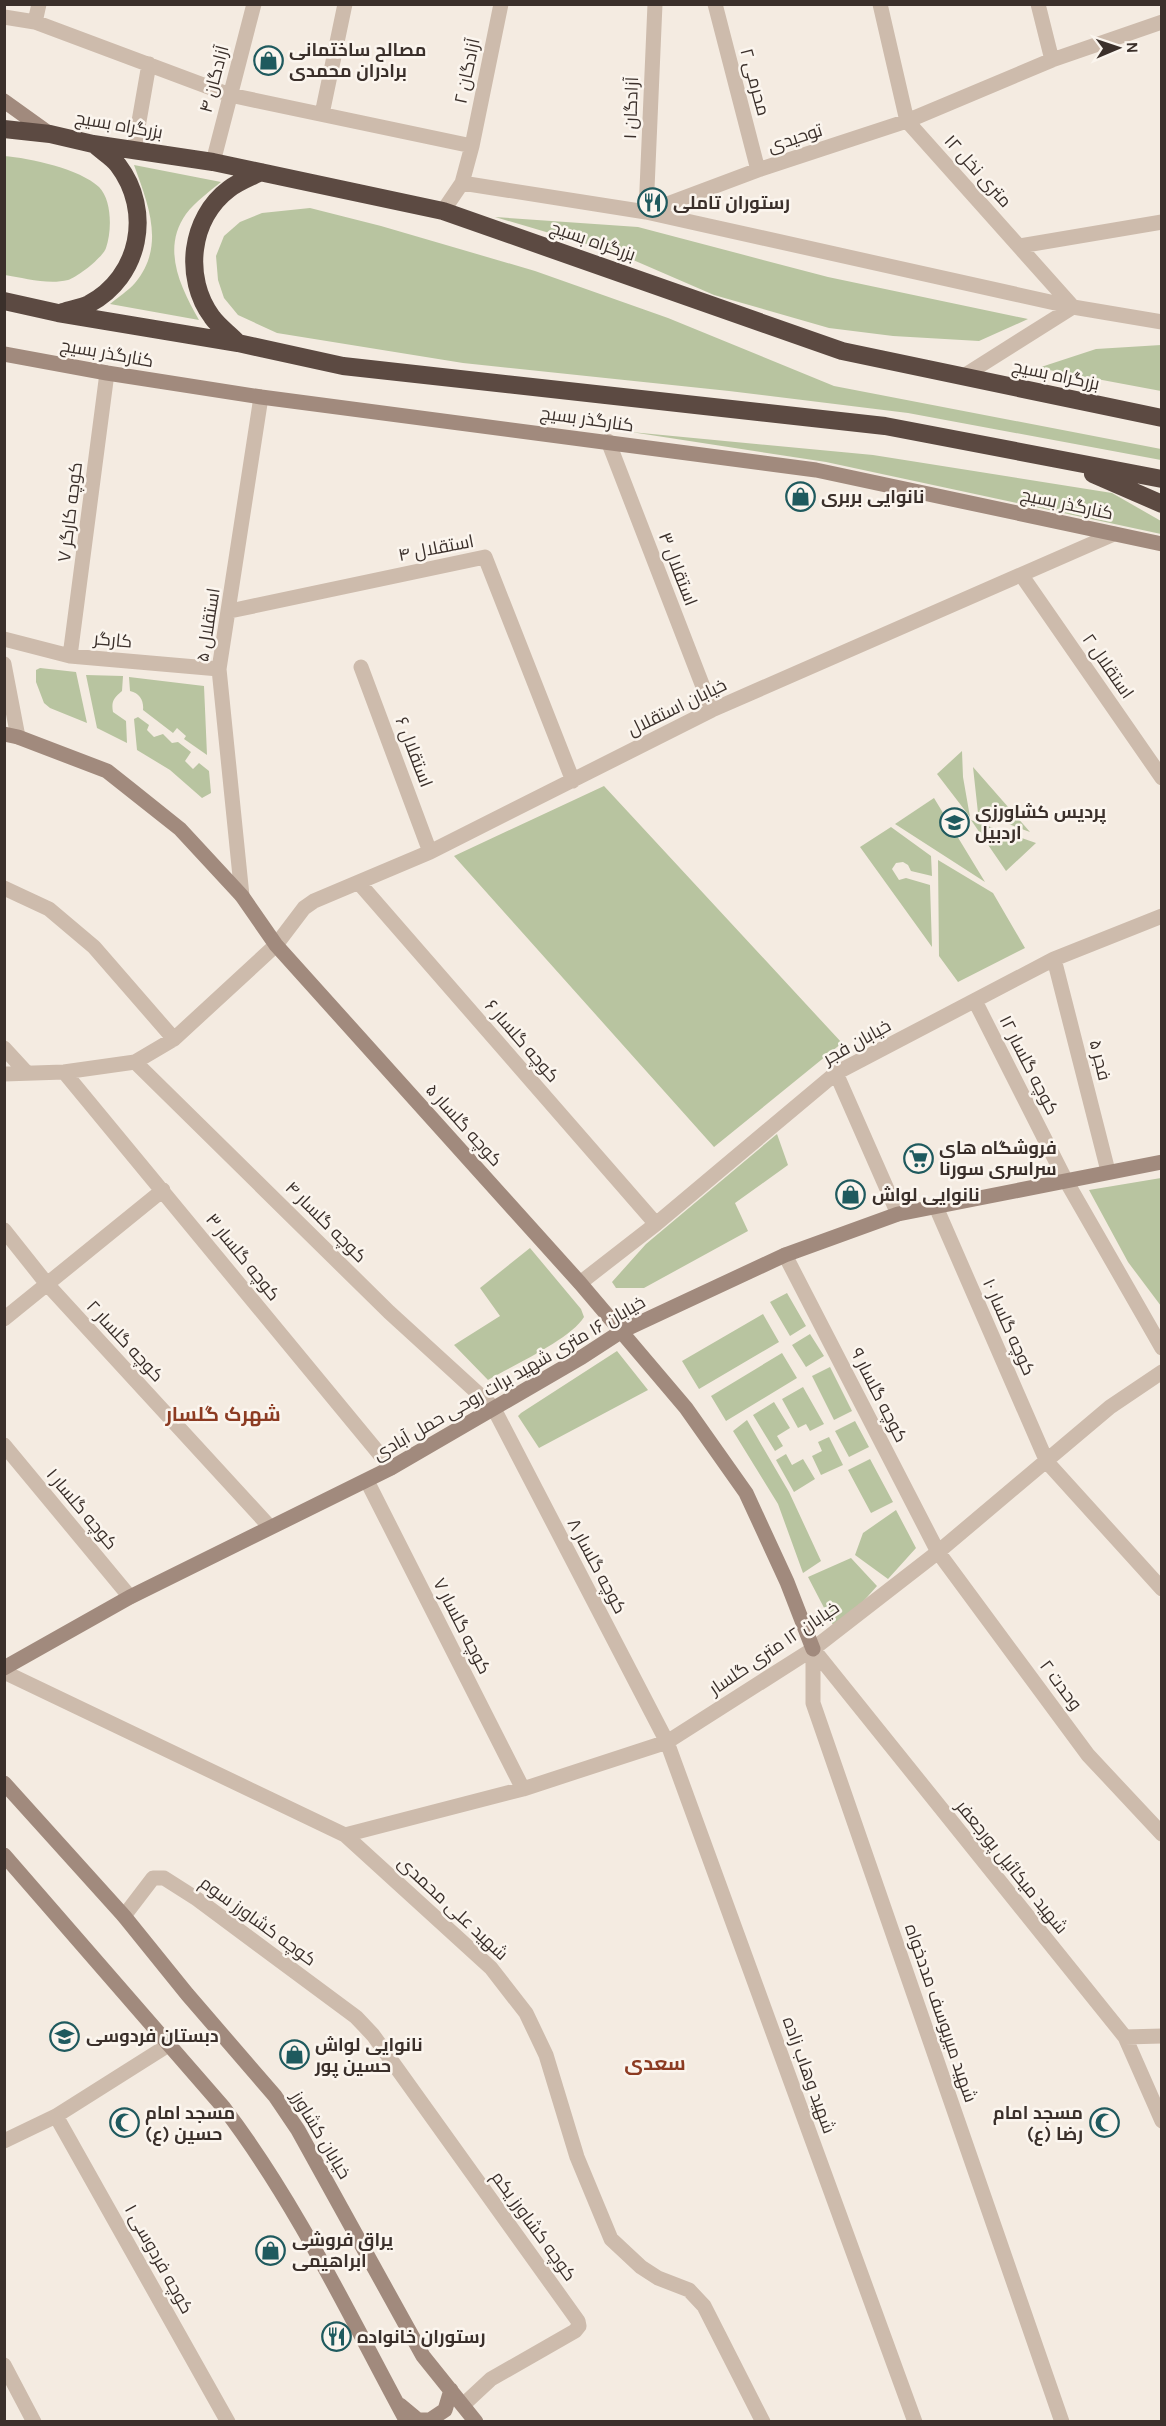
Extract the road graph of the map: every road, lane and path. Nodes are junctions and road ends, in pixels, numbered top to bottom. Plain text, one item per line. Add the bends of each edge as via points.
1 (39, 4) edge
2 (254, 4) edge
3 (345, 4) edge
4 (501, 4) edge
5 (655, 4) edge
6 (715, 4) edge
7 (880, 4) edge
8 (1038, 4) edge
9 (4, 17) edge
10 (1161, 21) edge
11 (35, 22) junction
12 (1052, 60) junction
13 (149, 64) junction
14 (230, 95) junction
15 (4, 101) edge
16 (322, 114) junction
17 (907, 121) junction
18 (4, 129) edge
19 (50, 134) junction
20 (93, 144) junction
21 (472, 146) junction
22 (134, 150) junction
23 (213, 162) junction
24 (758, 170) junction
25 (261, 172) junction
26 (462, 183) junction
27 (443, 211) junction
28 (646, 212) junction
29 (1161, 222) edge
30 (1020, 246) junction
31 (4, 301) edge
32 (1073, 307) junction
33 (58, 313) junction
34 (1161, 322) edge
35 (238, 343) junction
36 (4, 354) edge
37 (107, 373) junction
38 (962, 377) junction
39 (261, 397) junction
40 (1161, 418) edge
41 (608, 441) junction
42 (1067, 462) junction
43 (1161, 479) edge
44 (1161, 504) edge
45 (1114, 534) junction
46 (1161, 544) edge
47 (1022, 576) junction
48 (230, 611) junction
49 (4, 639) edge
50 (70, 656) junction
51 (4, 664) edge
52 (361, 667) dead end
53 (219, 669) junction
54 (712, 710) junction
55 (11, 736) edge
56 (1161, 778) edge
57 (573, 781) junction
58 (430, 852) junction
59 (359, 883) junction
60 (4, 888) edge
61 (242, 896) junction
62 (1161, 916) edge
63 (276, 945) junction
64 (1054, 958) junction
65 (975, 1001) junction
66 (174, 1040) junction
67 (4, 1048) edge
68 (135, 1062) junction
69 (64, 1072) junction
70 (27, 1073) junction
71 (836, 1073) junction
72 (4, 1074) edge
73 (1161, 1162) edge
74 (1108, 1171) junction
75 (1065, 1179) junction
76 (163, 1190) junction
77 (936, 1207) junction
78 (898, 1214) junction
79 (656, 1224) junction
80 (4, 1230) edge
81 (785, 1255) junction
82 (580, 1283) junction
83 (47, 1284) junction
84 (4, 1319) edge
85 (622, 1331) junction
86 (1161, 1348) edge
87 (1161, 1372) edge
88 (493, 1407) junction
89 (4, 1445) edge
90 (1047, 1462) junction
91 (391, 1468) junction
92 (367, 1481) junction
93 (270, 1527) junction
94 (938, 1552) junction
95 (1161, 1589) edge
96 (130, 1597) junction
97 (813, 1648) junction
98 (4, 1670) edge
99 (667, 1742) junction
100 (4, 1783) edge
101 (523, 1789) junction
102 (1161, 1834) edge
103 (345, 1835) junction
104 (4, 1855) edge
105 (124, 1916) junction
106 (373, 2035) joint
107 (1161, 2036) edge
108 (1125, 2037) junction
109 (170, 2044) junction
110 (56, 2116) junction
111 (1161, 2121) edge
112 (4, 2141) edge
113 (4, 2365) edge
114 (451, 2390) junction
115 (396, 2402) junction
116 (463, 2405) junction
117 (34, 2421) edge
118 (228, 2421) edge
119 (406, 2421) edge
120 (476, 2421) edge
121 (764, 2421) edge
122 (915, 2421) edge
123 (1062, 2421) edge

1 - 11 street
2 - 14 street, آزادگان ۴
3 - 16 street
4 - 21 street, آزادگان ۲
5 - 28 street, آزادگان ۱
6 - 24 street, محرمی ۲
7 - 17 street
8 - 12 street
9 - 11 street
10 - 12 street, توحیدی
11 - 13 street
12 - 17 street, توحیدی
13 - 14 street
13 - 22 street
14 - 16 street
14 - 23 street, آزادگان ۴
15 - 19 main road
16 - 21 street
17 - 24 street, توحیدی
17 - 30 street, ۱۲ متری نخل
18 - 19 highway, بزرگراه بسیج
19 - 20 highway, بزرگراه بسیج
20 - 22 highway, بزرگراه بسیج
20 - 33 highway via 118,165 133,193 137,240 126,271 115,284 89,304
21 - 26 street, آزادگان ۲
22 - 23 highway, بزرگراه بسیج
23 - 25 highway, بزرگراه بسیج
24 - 28 street, توحیدی
25 - 27 highway, بزرگراه بسیج
25 - 35 highway via 229,188 213,203 198,231 195,250 194,268 203,302 212,318
26 - 27 street
26 - 28 street, توحیدی
27 - 38 highway, بزرگراه بسیج via 842,351
28 - 32 street
29 - 30 street
30 - 32 street, ۱۲ متری نخل
31 - 33 highway
32 - 34 street
32 - 38 street
33 - 35 highway
35 - 42 highway via 343,366 885,426
36 - 37 main road, کنارگذر بسیج
37 - 39 main road, کنارگذر بسیج
37 - 50 street, کوچه کارگر ۷
38 - 40 highway, بزرگراه بسیج
39 - 41 main road, کنارگذر بسیج
39 - 48 street, استقلال ۵
41 - 45 main road, کنارگذر بسیج via 816,470
41 - 54 street, استقلال ۳
42 - 43 highway
42 - 44 highway
45 - 46 main road, کنارگذر بسیج
45 - 47 street, خیابان استقلال
47 - 54 street, خیابان استقلال
47 - 56 street, استقلال ۲
48 - 53 street, استقلال ۵
48 - 57 street, استقلال ۴ via 485,557
49 - 50 street, کارگر
50 - 53 street, کارگر
51 - 55 street
52 - 58 street, استقلال ۶
53 - 61 street, استقلال ۵
54 - 57 street, خیابان استقلال
55 - 61 main road, کوچه گلسار ۵ via 107,771 180,829
57 - 58 street, خیابان استقلال
58 - 59 street, خیابان استقلال
59 - 63 street, خیابان استقلال via 304,908
59 - 79 street, کوچه گلسار ۶
60 - 66 street via 49,909 94,947
61 - 63 main road, کوچه گلسار ۵
62 - 64 street, خیابان فجر
63 - 66 street, خیابان استقلال
63 - 82 main road, کوچه گلسار ۵
64 - 65 street, خیابان فجر
64 - 74 street, فجر ۵
65 - 71 street, خیابان فجر
65 - 75 street, کوچه گلسار ۱۲
66 - 68 street, خیابان استقلال
67 - 70 street
68 - 69 street
68 - 88 street, کوچه گلسار ۴ via 389,1312
69 - 70 street
69 - 76 street, کوچه گلسار ۳
70 - 72 street
71 - 78 street
71 - 79 street, خیابان فجر
73 - 74 main road, خیابان ۱۶ متری شهید برات روحی حمل آبادی
74 - 75 main road, خیابان ۱۶ متری شهید برات روحی حمل آبادی
75 - 77 main road, خیابان ۱۶ متری شهید برات روحی حمل آبادی
75 - 86 street, کوچه گلسار ۱۲
76 - 83 street
76 - 91 street, کوچه گلسار ۳
77 - 78 main road, خیابان ۱۶ متری شهید برات روحی حمل آبادی
77 - 90 street, کوچه گلسار ۱۰
78 - 81 main road, خیابان ۱۶ متری شهید برات روحی حمل آبادی
79 - 82 street, خیابان فجر
80 - 83 street, کوچه گلسار ۲
81 - 85 main road, خیابان ۱۶ متری شهید برات روحی حمل آبادی
81 - 94 street, کوچه گلسار ۹
82 - 85 main road, کوچه گلسار ۵
83 - 84 street
83 - 93 street, کوچه گلسار ۲
85 - 88 main road, خیابان ۱۶ متری شهید برات روحی حمل آبادی
85 - 97 main road, کوچه گلسار ۵ via 686,1408 746,1493
87 - 90 street, خیابان ۱۲ متری گلسار via 1110,1407
88 - 91 main road, خیابان ۱۶ متری شهید برات روحی حمل آبادی
88 - 99 street, کوچه گلسار ۸
89 - 96 street, کوچه گلسار ۱
90 - 94 street, خیابان ۱۲ متری گلسار
90 - 95 street, کوچه گلسار ۱۰
91 - 92 main road, خیابان ۱۶ متری شهید برات روحی حمل آبادی
92 - 93 main road, خیابان ۱۶ متری شهید برات روحی حمل آبادی
92 - 101 street, کوچه گلسار ۷
93 - 96 main road, خیابان ۱۶ متری شهید برات روحی حمل آبادی
94 - 97 street, خیابان ۱۲ متری گلسار
94 - 102 street, وحدت ۲ via 1088,1755
96 - 98 main road, خیابان ۱۶ متری شهید برات روحی حمل آبادی
97 - 99 street, خیابان ۱۲ متری گلسار
97 - 108 street, شهید میکائیل پورجعفر
97 - 123 street, شهید میریوسف مددخواه via 813,1703
98 - 103 street, شهید علی محمدی
99 - 101 street, خیابان ۱۲ متری گلسار
99 - 122 street, شهید وهاب زاده
100 - 105 main road, خیابان کشاورز
101 - 103 street, خیابان ۱۲ متری گلسار
103 - 121 street, شهید علی محمدی via 491,1968 526,2013 546,2055 577,2157 611,2240 641,2267 689,2290 704,2306
104 - 109 main road
105 - 106 street, کوچه کشاورز سوم via 153,1878 164,1878 356,2017
105 - 114 main road, خیابان کشاورز via 275,2096 423,2356
106 - 116 street, کوچه کشاورز یکم via 579,2323 575,2331 490,2379
107 - 108 street
108 - 111 street, شهید میکائیل پورجعفر
109 - 110 street
109 - 115 main road via 224,2108 271,2173
110 - 112 street
110 - 118 street, کوچه فردوسی ۱
113 - 117 street
114 - 115 main road via 445,2410 430,2420 418,2420
114 - 116 main road, خیابان کشاورز
115 - 119 main road
116 - 120 main road, خیابان کشاورز

